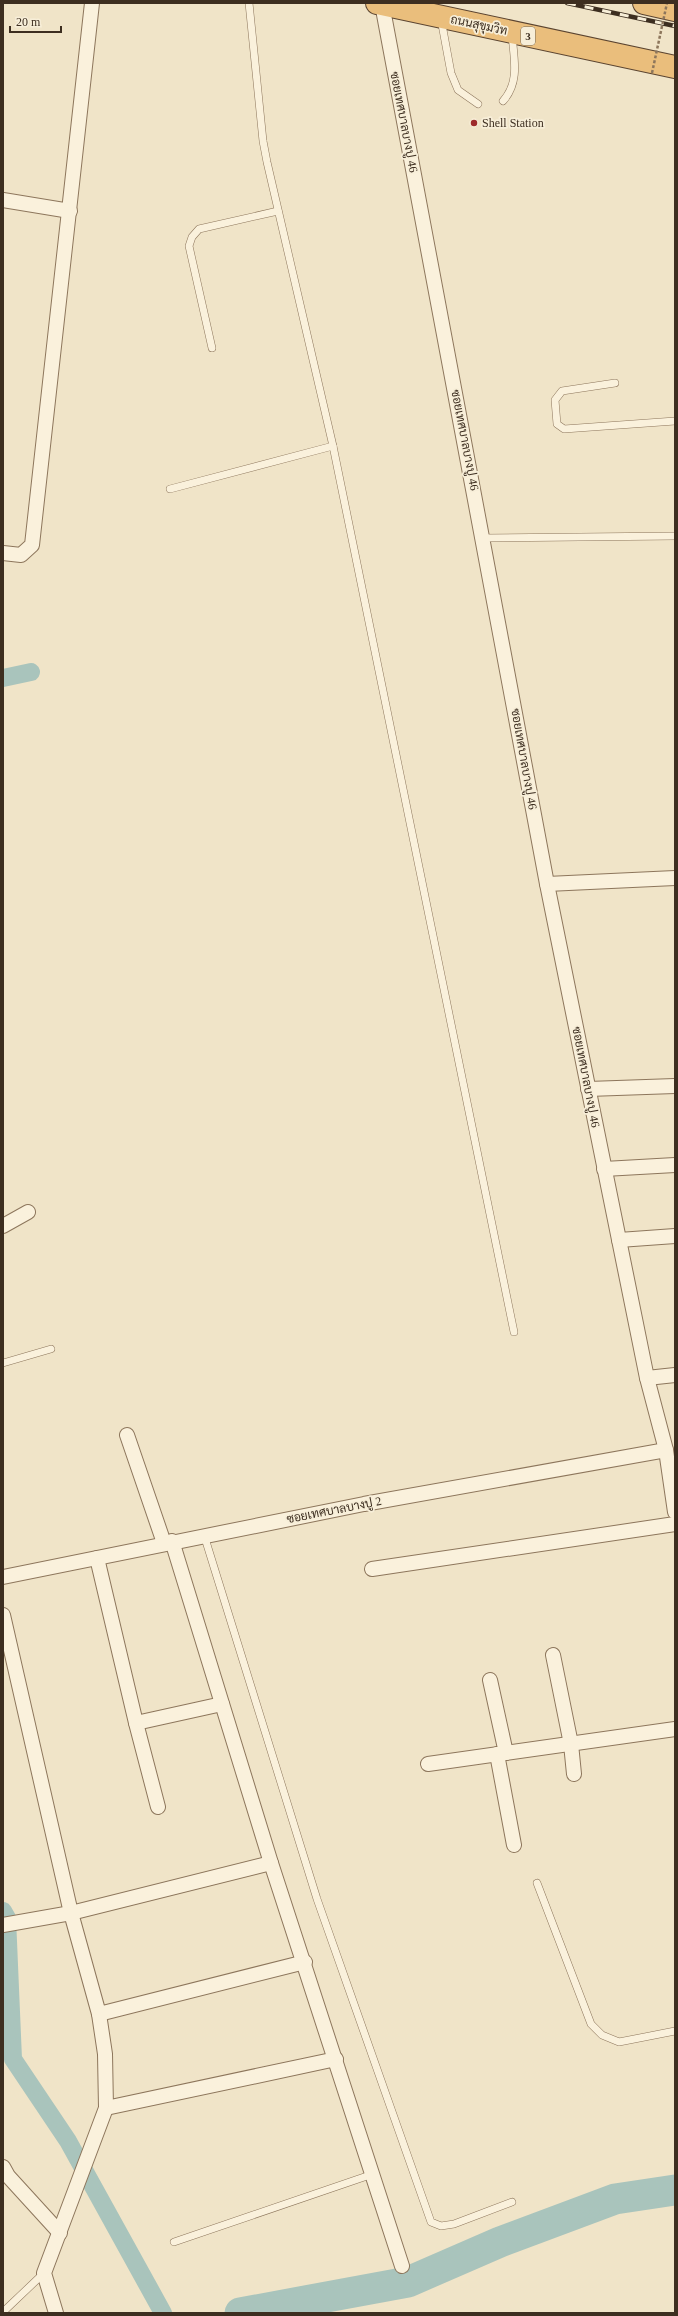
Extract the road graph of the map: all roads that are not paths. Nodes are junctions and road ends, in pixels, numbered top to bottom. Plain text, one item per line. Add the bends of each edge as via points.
1 (92, 3) edge
2 (250, 3) edge
3 (380, 3) edge
4 (644, 3) edge
5 (675, 10) edge
6 (440, 17) junction
7 (512, 32) junction
8 (675, 67) edge
9 (503, 101) dead end
10 (478, 104) dead end
11 (3, 200) edge
12 (70, 211) junction
13 (278, 211) junction
14 (212, 348) dead end
15 (615, 383) dead end
16 (675, 421) edge
17 (333, 446) junction
18 (170, 490) dead end
19 (675, 536) edge
20 (483, 538) junction
21 (3, 553) edge
22 (675, 878) edge
23 (548, 884) junction
24 (675, 1086) edge
25 (588, 1089) junction
26 (675, 1165) edge
27 (604, 1169) junction
28 (28, 1212) dead end
29 (3, 1226) edge
30 (675, 1236) edge
31 (619, 1240) junction
32 (514, 1332) dead end
33 (51, 1349) dead end
34 (3, 1363) edge
35 (675, 1375) edge
36 (648, 1378) junction
37 (127, 1435) dead end
38 (666, 1450) junction
39 (675, 1512) edge
40 (675, 1524) edge
41 (204, 1535) junction
42 (168, 1542) junction
43 (97, 1558) junction
44 (372, 1569) dead end
45 (3, 1577) edge
46 (3, 1615) edge
47 (553, 1655) dead end
48 (490, 1680) dead end
49 (222, 1704) junction
50 (136, 1723) junction
51 (675, 1729) edge
52 (571, 1744) junction
53 (502, 1754) junction
54 (428, 1764) dead end
55 (574, 1774) dead end
56 (158, 1807) dead end
57 (514, 1845) dead end
58 (271, 1863) junction
59 (537, 1883) dead end
60 (71, 1913) junction
61 (3, 1926) edge
62 (305, 1962) junction
63 (99, 2014) junction
64 (675, 2031) edge
65 (336, 2059) junction
66 (106, 2108) junction
67 (3, 2167) edge
68 (373, 2174) junction
69 (512, 2202) dead end
70 (60, 2233) junction
71 (174, 2242) dead end
72 (402, 2266) dead end
73 (44, 2273) junction
74 (3, 2312) edge
75 (56, 2313) edge

1 - 12 street
2 - 13 lane via 263,141
3 - 6 highway, ถนนสุขุมวิท / 3
3 - 20 street, ซอยเทศบาลบางปู 46
4 - 5 highway
6 - 7 highway, ถนนสุขุมวิท / 3
6 - 10 lane via 451,73 458,90
7 - 8 highway, ถนนสุขุมวิท / 3
7 - 9 lane via 514,79 509,94
11 - 12 street
12 - 21 street via 32,545 21,555
13 - 14 lane via 199,229 192,237 189,246
13 - 17 lane
15 - 16 lane via 562,391 555,400 557,424 564,428
17 - 18 lane
17 - 32 lane
19 - 20 lane
20 - 23 street, ซอยเทศบาลบางปู 46
22 - 23 street
23 - 25 street, ซอยเทศบาลบางปู 46
24 - 25 street
25 - 27 street, ซอยเทศบาลบางปู 46
26 - 27 street
27 - 31 street, ซอยเทศบาลบางปู 46
28 - 29 street
30 - 31 street
31 - 36 street, ซอยเทศบาลบางปู 46
33 - 34 lane
35 - 36 street
36 - 38 street, ซอยเทศบาลบางปู 46
37 - 42 street
38 - 39 street, ซอยเทศบาลบางปู 46
38 - 41 street, ซอยเทศบาลบางปู 2
40 - 44 street
41 - 42 street, ซอยเทศบาลบางปู 2
41 - 69 lane via 317,1899 431,2222 441,2226 454,2224
42 - 43 street, ซอยเทศบาลบางปู 2
42 - 49 street
43 - 45 street, ซอยเทศบาลบางปู 2
43 - 50 street
46 - 60 street
47 - 52 street
48 - 53 street
49 - 50 street
49 - 58 street
50 - 56 street
51 - 52 street
52 - 53 street
52 - 55 street
53 - 54 street
53 - 57 street
58 - 60 street
58 - 62 street
59 - 64 lane via 591,2024 602,2035 619,2042
60 - 61 street
60 - 63 street
62 - 63 street
62 - 65 street
63 - 66 street via 105,2054
65 - 66 street
65 - 68 street
66 - 70 street
67 - 70 street via 8,2176
68 - 71 lane
68 - 72 street
70 - 73 street
73 - 74 lane
73 - 75 street

